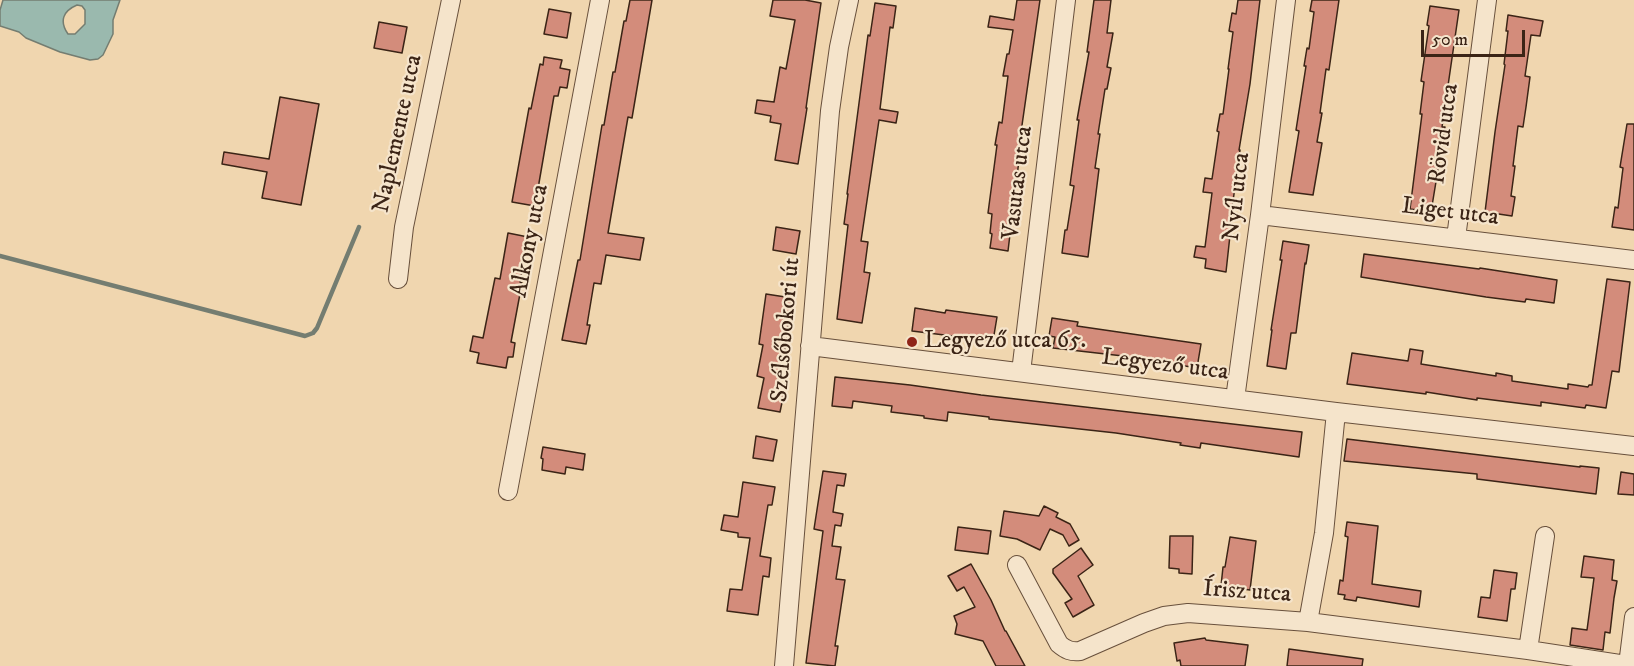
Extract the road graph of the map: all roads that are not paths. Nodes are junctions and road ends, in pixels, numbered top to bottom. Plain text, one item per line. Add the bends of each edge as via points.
1 (451, 0) edge
2 (600, 0) edge
3 (849, 0) edge
4 (1065, 0) edge
5 (1286, 0) edge
6 (1487, 0) edge
7 (1260, 215) junction
8 (1456, 238) junction
9 (1634, 260) edge
10 (398, 279) dead end
11 (810, 346) junction
12 (1021, 372) junction
13 (1235, 399) junction
14 (1336, 412) junction
15 (1634, 446) edge
16 (508, 491) dead end
17 (1545, 536) dead end
18 (1017, 565) dead end
19 (1634, 617) edge
20 (1308, 622) junction
21 (1528, 650) junction
22 (1631, 665) edge
23 (784, 666) edge

1 - 10 street, Naplemente utca via 404,227
2 - 16 street, Alkony utca
3 - 11 street, Szélsőbokori út via 830,111
4 - 12 street, Vasutas utca
5 - 7 street, Nyíl utca
6 - 8 street, Rövid utca
7 - 8 street, Liget utca
7 - 13 street, Nyíl utca
8 - 9 street, Liget utca
11 - 12 street, Legyező utca
11 - 23 street, Szélsőbokori út
12 - 13 street, Legyező utca
13 - 14 street, Legyező utca
14 - 15 street, Legyező utca
14 - 20 street via 1324,533
17 - 21 street
18 - 20 street, Írisz utca via 1059,644 1072,652 1164,616 1188,613
19 - 22 street, Írisz utca
20 - 21 street, Írisz utca
21 - 22 street, Írisz utca

